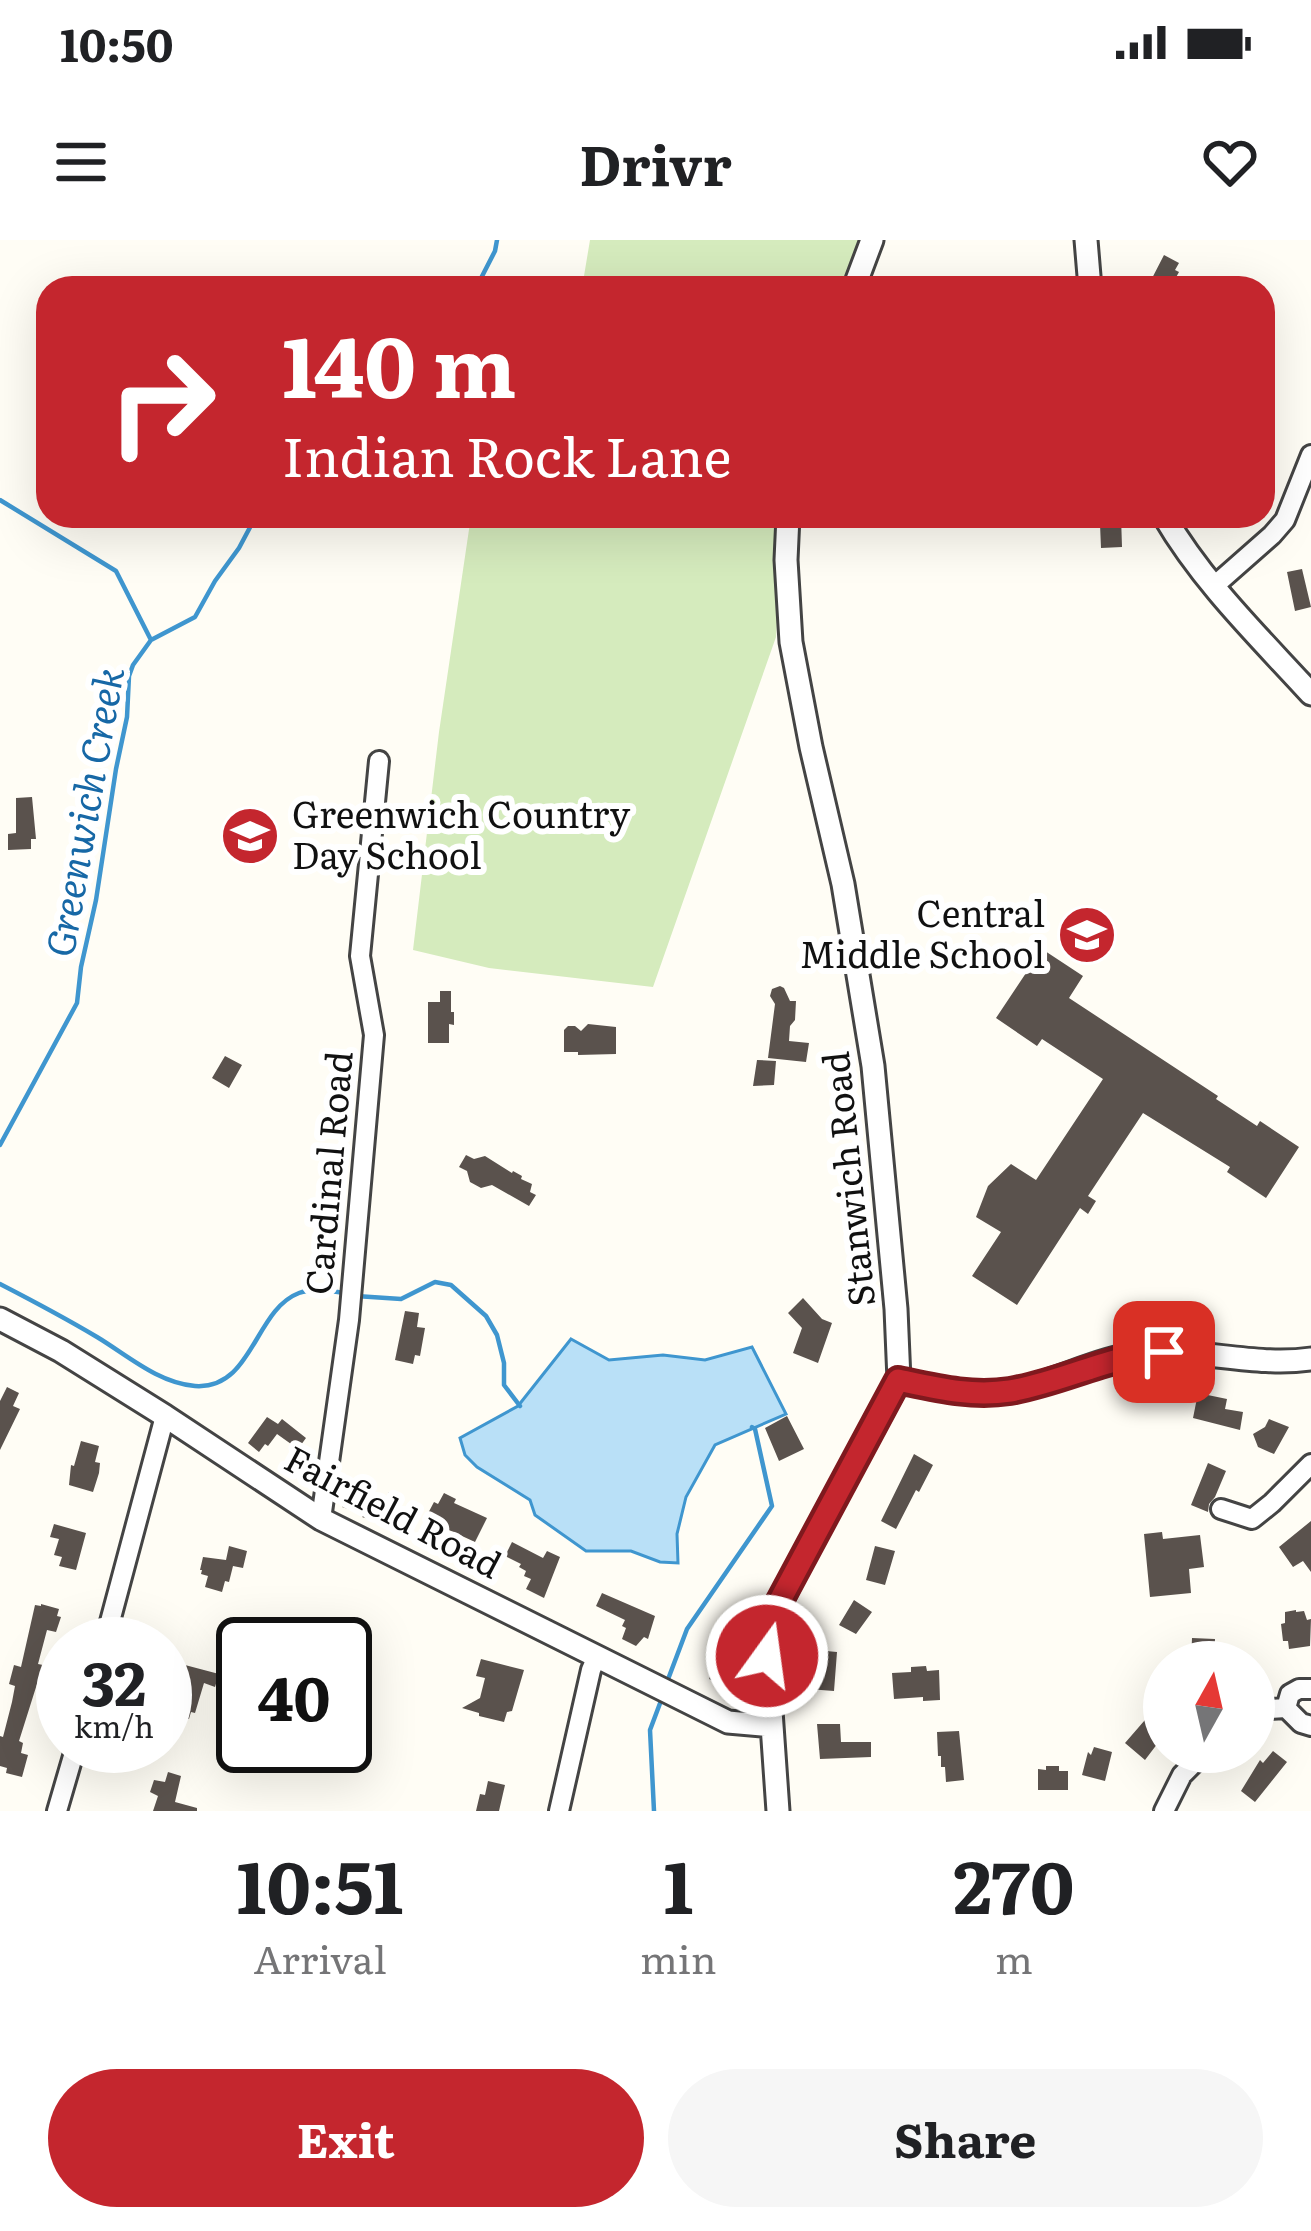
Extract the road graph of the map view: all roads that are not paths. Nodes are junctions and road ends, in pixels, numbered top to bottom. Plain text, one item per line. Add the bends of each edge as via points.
1 (872, 240) edge
2 (1086, 240) edge
3 (858, 276) edge
4 (1089, 276) edge
5 (1311, 455) edge
6 (787, 528) edge
7 (1171, 528) edge
8 (1214, 587) junction
9 (1311, 694) edge
10 (380, 761) dead end
11 (0, 1318) edge
12 (1311, 1359) edge
13 (898, 1380) junction
14 (165, 1416) junction
15 (1311, 1464) edge
16 (1221, 1509) dead end
17 (321, 1519) junction
18 (111, 1617) edge
19 (597, 1656) junction
20 (1311, 1689) edge
21 (1286, 1708) junction
22 (1275, 1709) edge
23 (772, 1726) junction
24 (1311, 1726) edge
25 (68, 1773) edge
26 (1184, 1773) edge
27 (57, 1811) edge
28 (559, 1811) edge
29 (778, 1811) edge
30 (1163, 1811) edge

1 - 3 street
2 - 4 street
5 - 8 street via 1285,520
6 - 13 street, Stanwich Road via 791,642 873,1066
7 - 8 street
8 - 9 street
10 - 17 street, Cardinal Road via 360,956 374,1035
11 - 14 street, Fairfield Road
12 - 13 street via 1141,1354 1005,1391 966,1393
13 - 23 street, Stanwich Road via 773,1616
14 - 17 street, Fairfield Road
14 - 18 street
15 - 16 street via 1252,1519
17 - 19 street, Fairfield Road
19 - 23 street, Fairfield Road via 735,1724
19 - 28 street
20 - 21 street via 1290,1694
21 - 22 street
21 - 24 street
23 - 29 street, Stanwich Road
25 - 27 street
26 - 30 street

